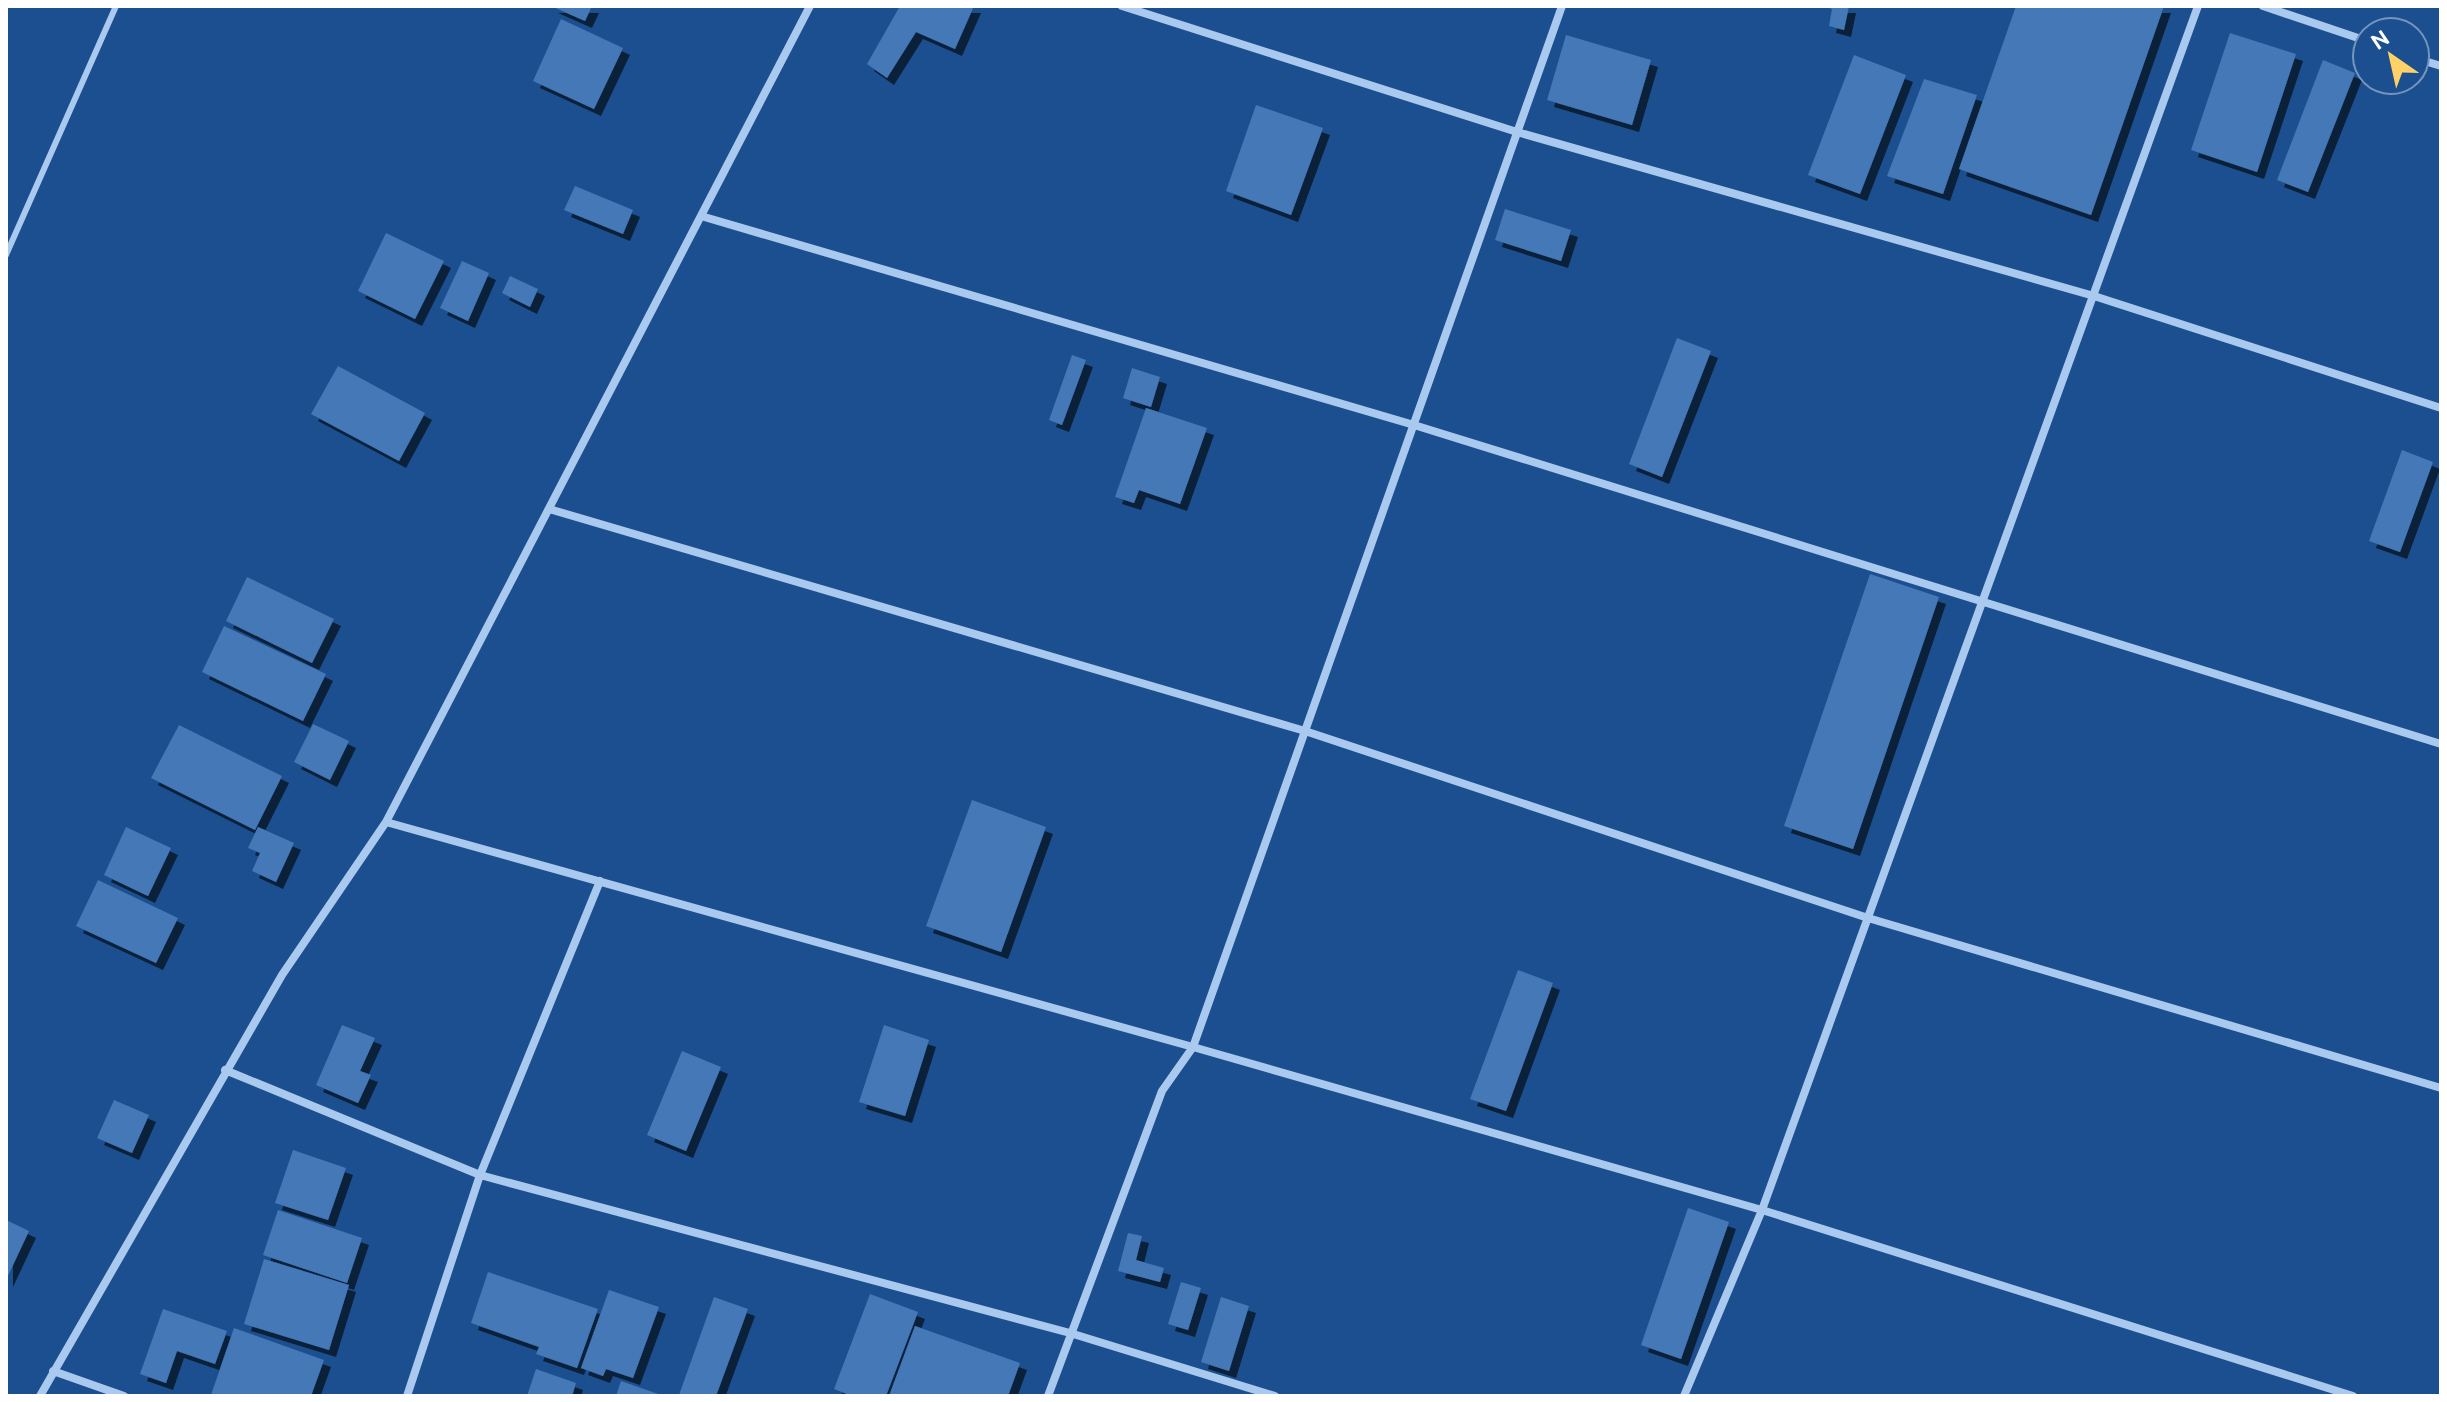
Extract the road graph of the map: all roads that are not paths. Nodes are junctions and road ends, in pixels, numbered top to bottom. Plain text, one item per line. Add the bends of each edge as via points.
1 (116, 6) edge
2 (810, 6) edge
3 (1122, 6) edge
4 (1562, 6) edge
5 (2198, 6) edge
6 (2263, 6) edge
7 (2351, 36) edge
8 (1517, 132) junction
9 (701, 216) junction
10 (6, 255) edge
11 (2094, 296) junction
12 (2441, 408) edge
13 (1414, 425) junction
14 (549, 509) junction
15 (1982, 602) junction
16 (1305, 731) junction
17 (2441, 744) edge
18 (386, 822) junction
19 (600, 881) junction
20 (1868, 918) junction
21 (1193, 1047) junction
22 (225, 1070) junction
23 (2441, 1088) edge
24 (480, 1175) junction
25 (1762, 1210) junction
26 (1070, 1333) junction
27 (53, 1371) junction
28 (40, 1396) edge
29 (124, 1396) edge
30 (407, 1396) edge
31 (1048, 1396) edge
32 (1275, 1396) edge
33 (1684, 1396) edge
34 (2353, 1396) edge

1 - 10 lane
2 - 9 street
3 - 8 street
4 - 8 street
5 - 11 street
6 - 7 street
8 - 11 street
8 - 13 street
9 - 13 street
9 - 14 street
11 - 12 street
11 - 15 street
13 - 15 street
13 - 16 street
14 - 16 street
14 - 18 street
15 - 17 street
15 - 20 street
16 - 20 street
16 - 21 street
18 - 19 street
18 - 22 street
19 - 21 street
19 - 24 street
20 - 23 street
20 - 25 street
21 - 25 street
21 - 26 street via 1162,1091
22 - 24 street
22 - 27 street
24 - 26 street
24 - 30 street
25 - 33 street
25 - 34 street
26 - 31 street
26 - 32 street
27 - 28 street
27 - 29 street

